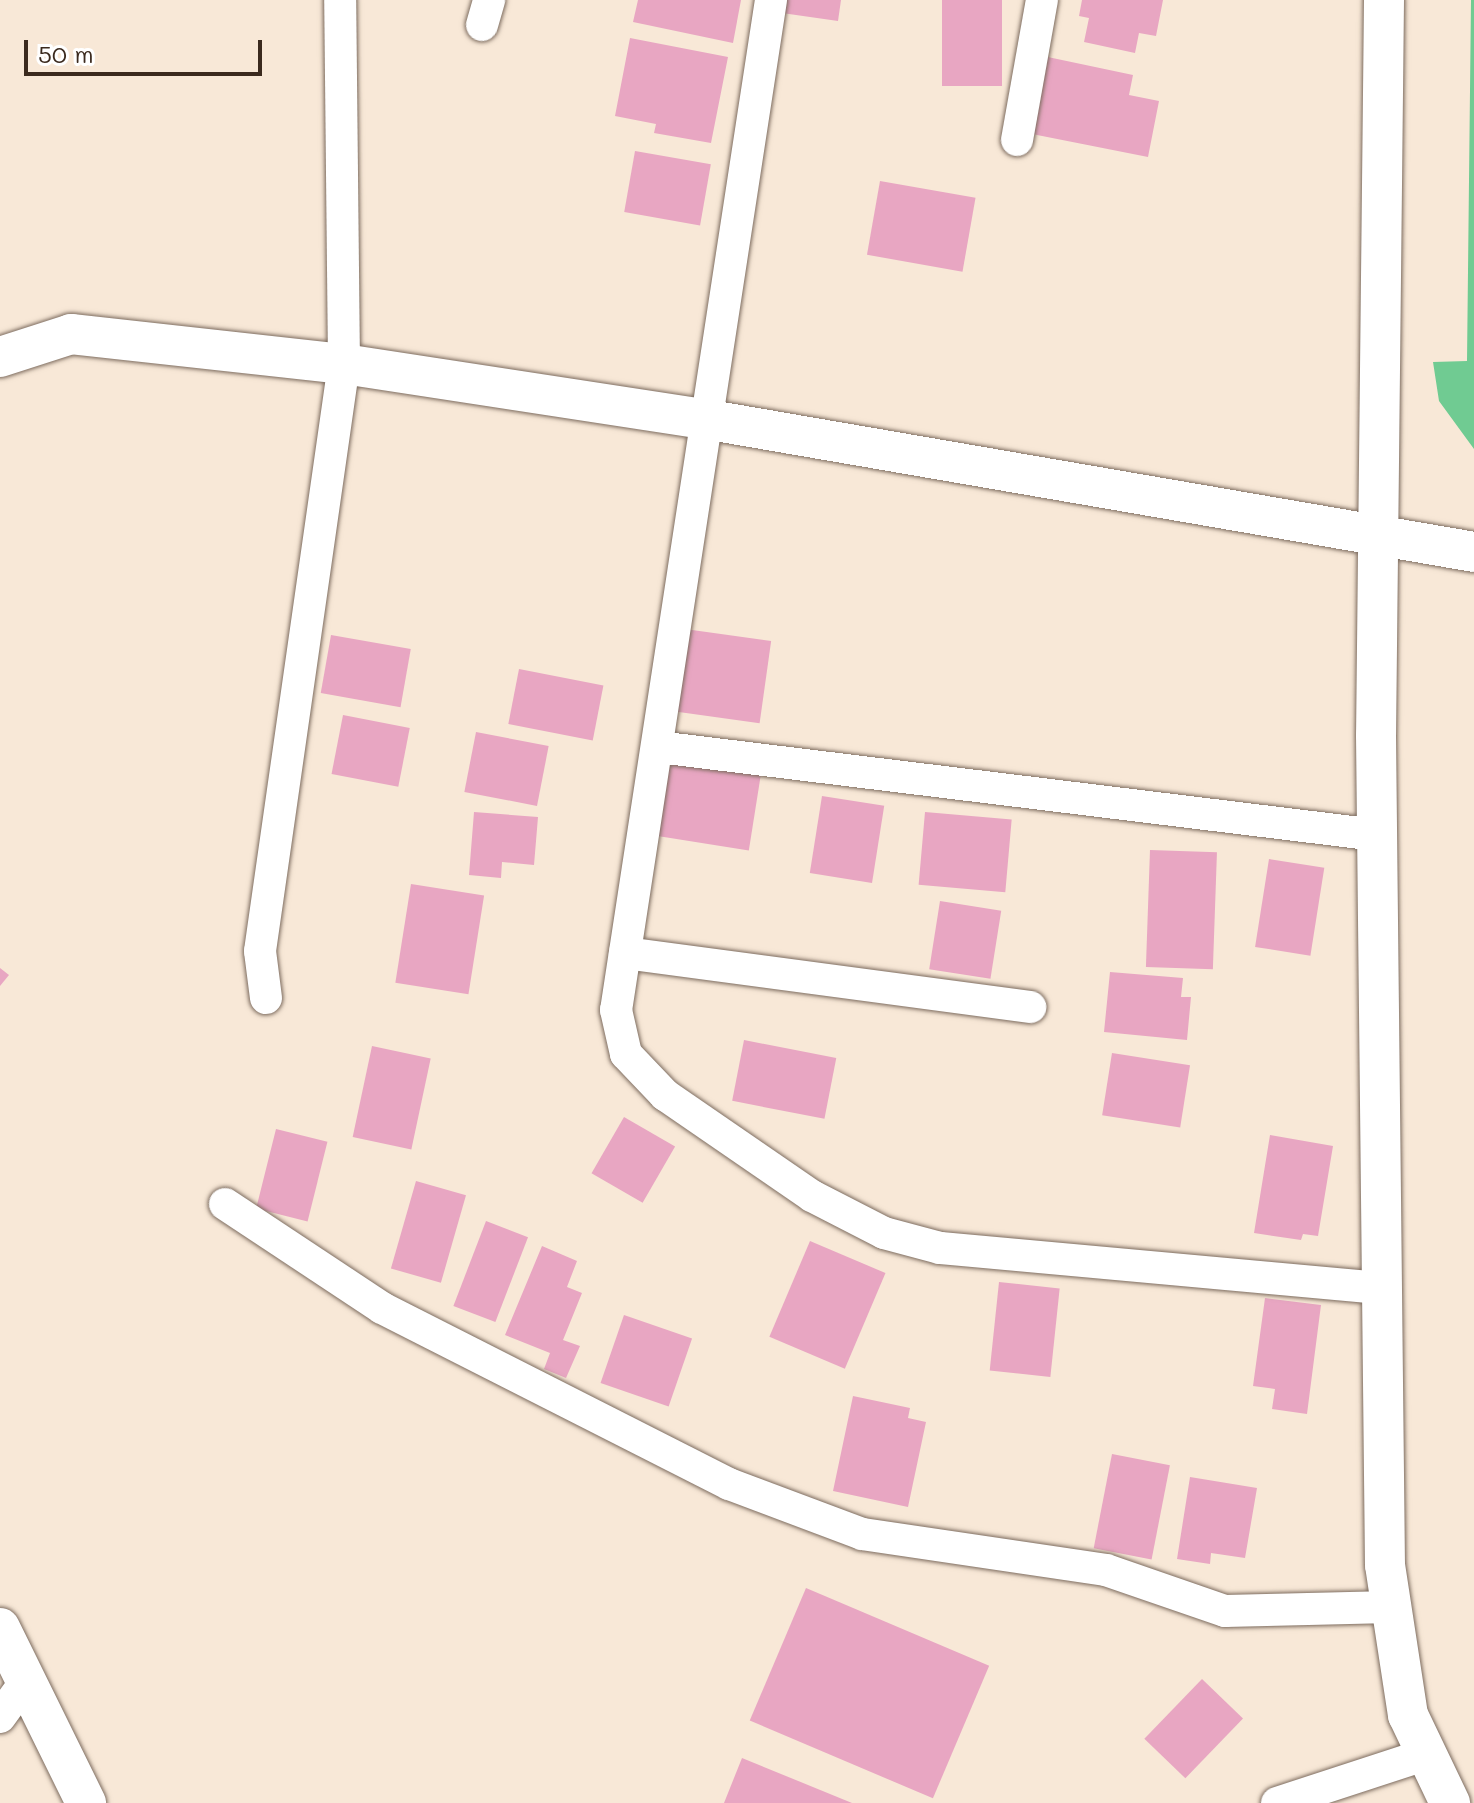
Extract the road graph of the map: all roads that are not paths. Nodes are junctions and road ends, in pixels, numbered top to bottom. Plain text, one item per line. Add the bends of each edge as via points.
1 (340, 0) edge
2 (771, 0) edge
3 (1042, 0) edge
4 (1384, 0) edge
5 (1017, 140) dead end
6 (0, 357) edge
7 (344, 364) junction
8 (710, 420) junction
9 (1380, 539) junction
10 (1474, 552) edge
11 (658, 747) junction
12 (1377, 835) junction
13 (625, 953) junction
14 (266, 998) dead end
15 (1030, 1007) dead end
16 (225, 1204) dead end
17 (1383, 1288) junction
18 (1391, 1607) junction
19 (0, 1628) edge
20 (26, 1681) junction
21 (0, 1717) edge
22 (1427, 1754) junction
23 (86, 1803) edge
24 (1277, 1803) edge
25 (1450, 1803) edge

1 - 7 street
2 - 8 street
3 - 5 street
4 - 9 street
6 - 7 street via 71,334
7 - 8 street
7 - 14 street via 260,951
8 - 9 street
8 - 11 street
9 - 10 street
9 - 12 street
11 - 12 street
11 - 13 street
12 - 17 street
13 - 15 street
13 - 17 street via 616,1010 626,1054 665,1095 812,1196 884,1233 940,1248
16 - 18 street via 382,1308 729,1484 862,1534 1106,1570 1225,1611
17 - 18 street via 1385,1565
18 - 22 street via 1408,1715
19 - 20 street
20 - 21 street
20 - 23 street
22 - 24 street
22 - 25 street

